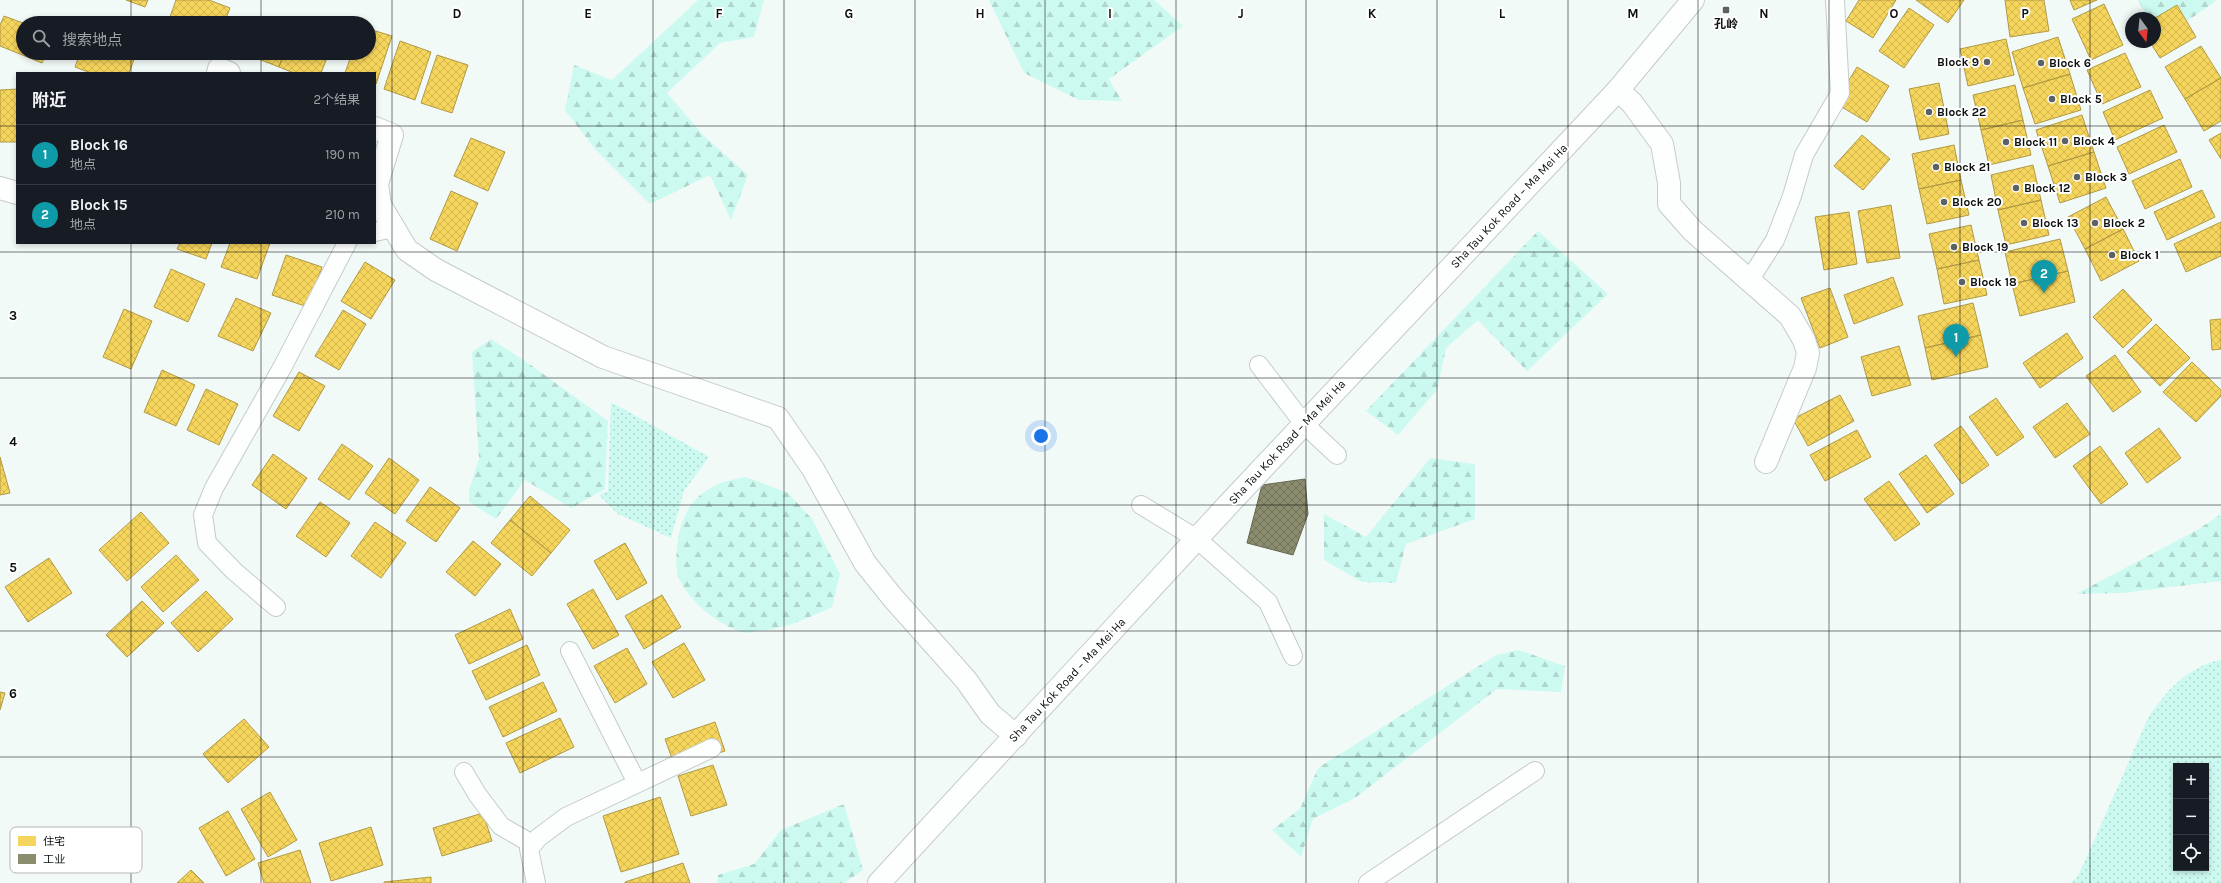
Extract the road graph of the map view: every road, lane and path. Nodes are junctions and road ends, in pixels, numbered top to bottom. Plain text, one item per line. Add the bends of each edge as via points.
1 (1693, 0) edge
2 (1835, 0) edge
3 (1618, 90) junction
4 (376, 128) edge
5 (0, 188) edge
6 (16, 193) edge
7 (384, 230) edge
8 (346, 244) edge
9 (1750, 279) junction
10 (1259, 366) dead end
11 (1304, 424) junction
12 (1337, 455) dead end
13 (1766, 462) dead end
14 (1141, 505) dead end
15 (1197, 539) junction
16 (276, 607) dead end
17 (570, 651) dead end
18 (1293, 656) dead end
19 (1016, 736) junction
20 (712, 748) dead end
21 (1535, 771) dead end
22 (464, 772) dead end
23 (637, 783) junction
24 (532, 844) junction
25 (536, 883) edge
26 (879, 883) edge
27 (1368, 883) edge

1 - 3 street, Sha Tau Kok Road – Ma Mei Ha
2 - 9 lane via 1840,94 1804,154 1792,196 1775,240
3 - 9 street via 1632,103 1662,144 1670,204 1692,231
3 - 11 street, Sha Tau Kok Road – Ma Mei Ha
4 - 7 street via 392,135 377,184
5 - 6 street
7 - 19 street via 436,270 603,357 778,418 813,469 865,563 966,680 990,714
8 - 16 lane via 214,488 203,516 207,543 234,571
9 - 13 street via 1790,316 1799,329 1808,353 1805,368
10 - 11 lane
11 - 12 lane
11 - 15 street, Sha Tau Kok Road – Ma Mei Ha
14 - 15 lane
15 - 18 lane via 1268,602
15 - 19 street, Sha Tau Kok Road – Ma Mei Ha
17 - 23 lane
19 - 26 street, Sha Tau Kok Road – Ma Mei Ha
20 - 23 lane
21 - 27 lane
22 - 24 lane via 501,826
23 - 24 lane via 559,821
24 - 25 lane via 529,854

